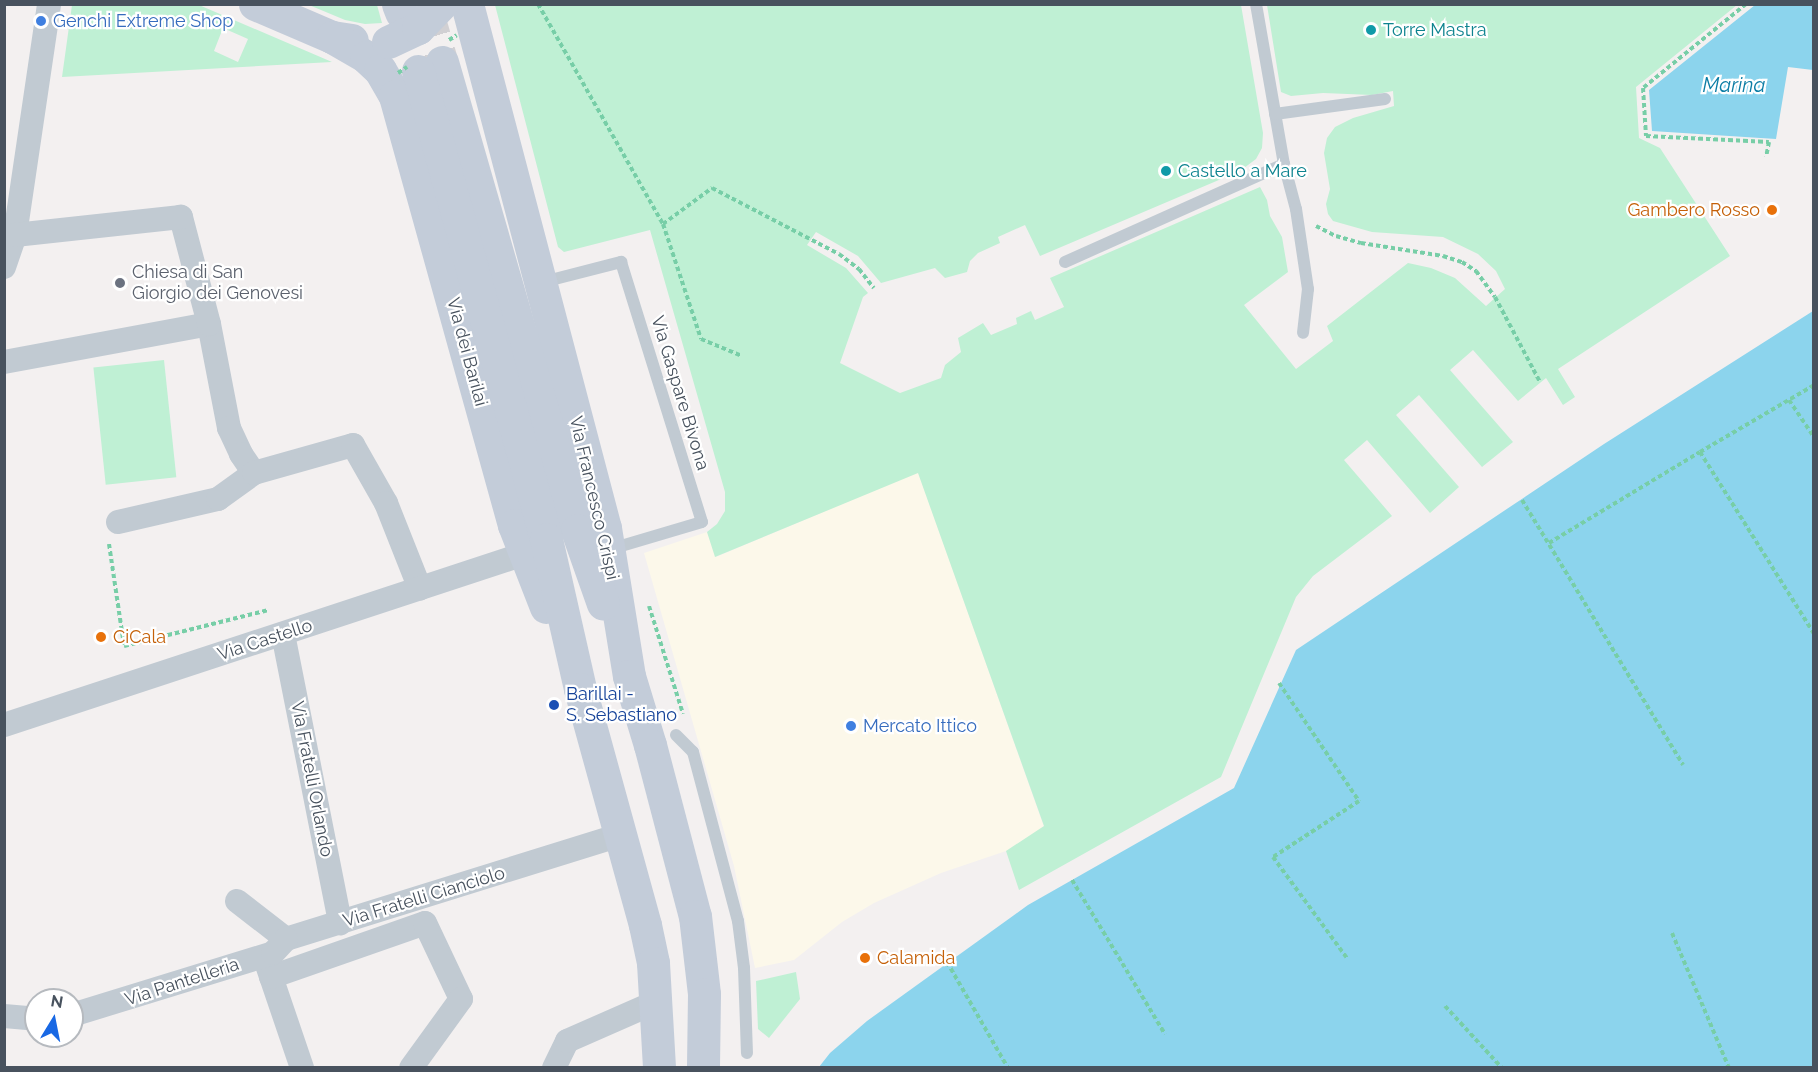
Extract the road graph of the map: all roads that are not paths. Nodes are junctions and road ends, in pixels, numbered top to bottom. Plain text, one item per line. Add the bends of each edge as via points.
1 (49, 4) edge
2 (255, 4) edge
3 (441, 4) edge
4 (467, 4) edge
5 (1256, 4) edge
6 (396, 20) edge
7 (332, 37) junction
8 (1385, 99) dead end
9 (1275, 114) junction
10 (1284, 164) junction
11 (15, 235) junction
12 (1065, 262) dead end
13 (4, 267) edge
14 (540, 283) junction
15 (209, 324) junction
16 (1303, 333) dead end
17 (4, 362) edge
18 (254, 473) junction
19 (118, 522) road end
20 (609, 549) junction
21 (524, 554) junction
22 (420, 589) junction
23 (283, 634) junction
24 (629, 676) junction
25 (580, 689) junction
26 (4, 725) edge
27 (676, 735) dead end
28 (620, 835) junction
29 (237, 901) dead end
30 (340, 923) junction
31 (286, 939) junction
32 (267, 967) junction
33 (656, 1002) junction
34 (84, 1012) edge
35 (4, 1016) edge
36 (24, 1018) edge
37 (747, 1053) dead end
38 (302, 1068) edge
39 (411, 1068) edge
40 (554, 1068) edge
41 (659, 1068) edge
42 (703, 1068) edge

1 - 11 street
2 - 7 main road
3 - 6 main road, bridge via 418,28
4 - 14 main road, Via Francesco Crispi
5 - 9 lane
6 - 7 main road via 373,43
7 - 21 main road, Via dei Barilai via 380,70 395,96
8 - 9 lane
9 - 10 lane
10 - 12 lane
10 - 16 lane via 1296,209 1308,289
11 - 13 street
11 - 15 street via 181,217
14 - 20 main road, Via Francesco Crispi
14 - 20 lane, Via Gaspare Bivona via 621,262 702,522
15 - 17 street
15 - 18 street via 229,428
18 - 19 street via 218,499
18 - 22 street via 353,445 386,503
20 - 24 main road, Via Francesco Crispi
21 - 22 street, Via Castello
21 - 25 main road, Via dei Barilai
22 - 23 street, Via Castello
23 - 26 street, Via Castello
23 - 30 street, Via Fratelli Orlando
24 - 25 main road via 577,530 430,67
24 - 42 main road, Via Francesco Crispi via 684,868 700,950
25 - 28 main road
27 - 37 lane via 693,752 738,921
28 - 30 street, Via Fratelli Cianciolo
28 - 33 main road via 645,925
29 - 31 street
30 - 31 street, Via Fratelli Cianciolo
31 - 32 street, Via Pantelleria
32 - 34 street, Via Pantelleria
32 - 38 street
32 - 39 street via 424,923 461,999
33 - 40 street via 567,1041
33 - 41 main road
35 - 36 street

